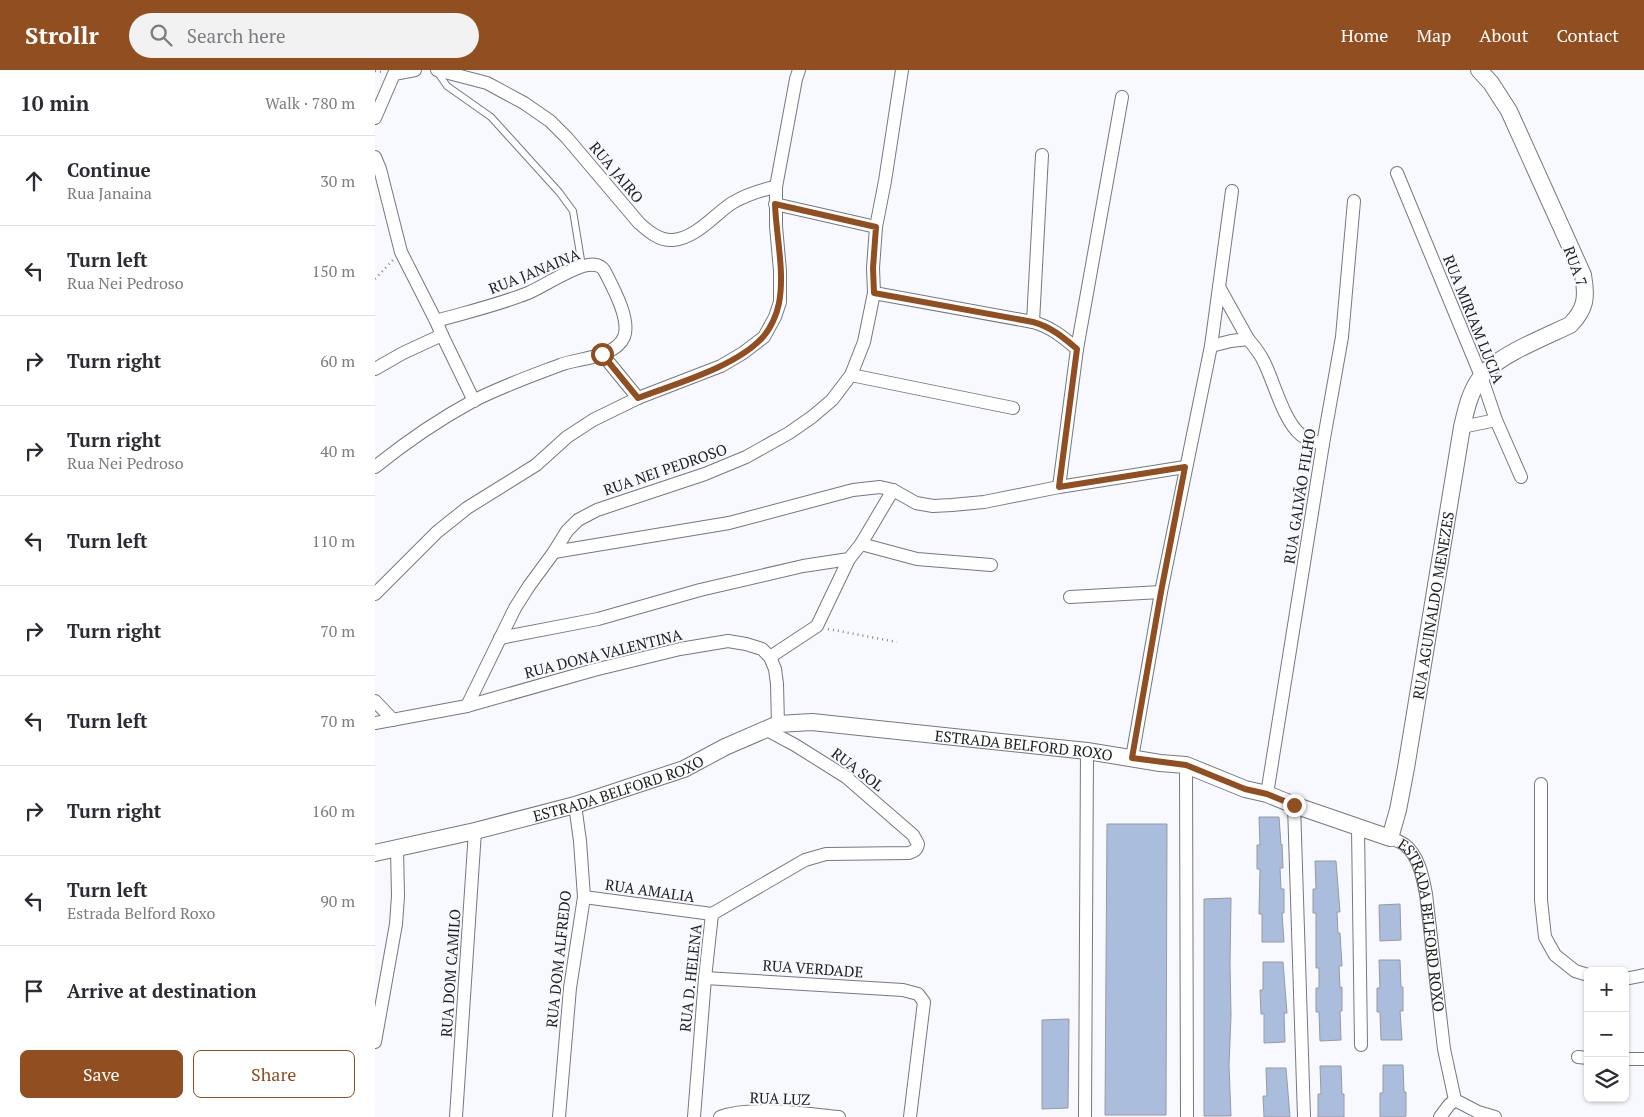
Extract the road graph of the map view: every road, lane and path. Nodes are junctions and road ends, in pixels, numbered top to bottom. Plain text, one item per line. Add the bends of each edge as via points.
1 (415, 70) edge
2 (436, 70) edge
3 (799, 70) edge
4 (902, 70) edge
5 (1479, 70) edge
6 (1122, 97) dead end
7 (375, 118) edge
8 (1042, 155) dead end
9 (375, 157) edge
10 (1397, 174) dead end
11 (776, 186) junction
12 (1232, 191) dead end
13 (1355, 202) dead end
14 (775, 204) junction
15 (876, 227) junction
16 (401, 252) junction
17 (582, 266) junction
18 (375, 279) edge
19 (1219, 287) junction
20 (874, 293) junction
21 (436, 321) junction
22 (1033, 322) junction
23 (442, 335) junction
24 (1248, 339) junction
25 (1211, 346) junction
26 (1077, 349) junction
27 (602, 354) junction
28 (375, 369) edge
29 (851, 375) junction
30 (1481, 376) junction
31 (638, 398) junction
32 (474, 400) junction
33 (1013, 408) dead end
34 (1496, 420) junction
35 (1461, 427) junction
36 (1323, 444) junction
37 (375, 467) edge
38 (1185, 467) junction
39 (1521, 478) dead end
40 (1059, 487) junction
41 (893, 490) junction
42 (861, 544) junction
43 (554, 552) junction
44 (849, 559) junction
45 (991, 565) dead end
46 (1161, 592) junction
47 (375, 594) edge
48 (1070, 598) dead end
49 (817, 626) junction
50 (501, 638) junction
51 (897, 642) dead end
52 (770, 657) junction
53 (375, 701) edge
54 (467, 706) junction
55 (393, 720) junction
56 (375, 724) edge
57 (771, 726) junction
58 (1087, 751) junction
59 (1132, 758) junction
60 (1186, 765) junction
61 (1541, 784) dead end
62 (1267, 794) junction
63 (575, 805) junction
64 (1294, 805) junction
65 (1358, 828) junction
66 (475, 831) junction
67 (1390, 838) junction
68 (397, 848) junction
69 (917, 848) joint
70 (375, 854) edge
71 (583, 897) junction
72 (712, 914) junction
73 (1584, 974) edge
74 (1644, 976) edge
75 (705, 978) junction
76 (1629, 979) edge
77 (375, 1042) edge
78 (1361, 1044) dead end
79 (1644, 1059) edge
80 (1629, 1060) edge
81 (1455, 1100) junction
82 (456, 1117) edge
83 (559, 1117) edge
84 (694, 1117) edge
85 (720, 1117) edge
86 (839, 1117) edge
87 (910, 1117) edge
88 (1085, 1117) edge
89 (1187, 1117) edge
90 (1303, 1117) edge
91 (1440, 1117) edge
92 (1495, 1117) edge

1 - 7 street via 394,74
2 - 11 street, RUA JAIRO via 487,83 550,121 639,223 660,238 673,240 689,235 732,204 757,191
2 - 17 lane via 447,86 491,117 559,192 573,211
3 - 11 street
4 - 15 street, RUA NEI PEDROSO
5 - 30 street, RUA 7 via 1509,111 1583,275 1586,291 1578,316 1570,325 1506,357
6 - 26 street
8 - 22 street
9 - 16 street
10 - 30 street, RUA MIRIAM LUCIA
11 - 14 street
12 - 19 street
13 - 36 street, RUA GALVÃO FILHO via 1342,337
14 - 15 street
14 - 31 street via 781,271 780,302 764,337 721,366
15 - 20 street, RUA NEI PEDROSO
16 - 18 path
16 - 21 street
17 - 21 street, RUA JANAINA via 502,303
17 - 27 street, RUA JANAINA via 601,266 623,311 624,337
19 - 24 street
19 - 25 street
20 - 22 street
20 - 29 street, RUA NEI PEDROSO via 864,342
21 - 23 street
22 - 26 street via 1057,332
23 - 28 street
23 - 32 street
24 - 25 street
24 - 36 street via 1263,361 1288,419 1300,434
25 - 38 street
26 - 40 street
27 - 31 street
27 - 32 street, RUA JANAINA via 564,363
29 - 33 street
29 - 43 street, RUA NEI PEDROSO via 832,400 789,433 746,457 705,474 597,510 578,520
30 - 34 street, RUA MIRIAM LUCIA
30 - 35 street, RUA AGUINALDO MENEZES via 1471,392
31 - 47 street via 593,420 567,437 536,465 467,508 437,532
32 - 37 street, RUA JANAINA via 421,432
34 - 35 street
34 - 39 street, RUA MIRIAM LUCIA
35 - 67 street, RUA AGUINALDO MENEZES via 1406,768
36 - 62 street, RUA GALVÃO FILHO
38 - 40 street
38 - 46 street
40 - 41 street via 984,502 933,506 916,503
41 - 42 street
41 - 43 street via 880,487 853,490 729,523
42 - 44 street
42 - 45 street via 917,559
43 - 50 street, RUA NEI PEDROSO via 515,608
44 - 49 street
44 - 50 street via 803,566 598,618
46 - 48 street
46 - 59 street
49 - 51 path
49 - 52 street
50 - 54 street, RUA NEI PEDROSO
52 - 54 street, RUA DONA VALENTINA via 762,649 728,641 680,649
52 - 57 street via 777,684
53 - 55 street
54 - 55 street, RUA DONA VALENTINA
55 - 56 street, RUA DONA VALENTINA
57 - 58 street, ESTRADA BELFORD ROXO via 811,722
57 - 63 street, ESTRADA BELFORD ROXO via 684,769
57 - 69 street, RUA SOL via 787,740 846,777 913,835
58 - 59 street, ESTRADA BELFORD ROXO
58 - 88 street
59 - 60 street, ESTRADA BELFORD ROXO
60 - 62 street, ESTRADA BELFORD ROXO via 1245,789
60 - 89 street
61 - 73 street via 1541,900 1545,937 1555,955 1575,971
62 - 64 street, ESTRADA BELFORD ROXO
63 - 66 street, ESTRADA BELFORD ROXO
63 - 71 street, RUA DOM ALFREDO
64 - 65 street, ESTRADA BELFORD ROXO
64 - 90 street
65 - 67 street, ESTRADA BELFORD ROXO
65 - 78 street
66 - 68 street, ESTRADA BELFORD ROXO
66 - 82 street, RUA DOM CAMILO
67 - 81 street, ESTRADA BELFORD ROXO via 1406,846 1422,874 1444,1049
68 - 70 street, ESTRADA BELFORD ROXO
68 - 77 street via 396,924
69 - 72 street, RUA D. HELENA via 909,853 826,854 805,860
71 - 72 street, RUA AMALIA
71 - 83 street, RUA DOM ALFREDO via 570,988
72 - 75 street, RUA D. HELENA
74 - 76 street
75 - 84 street, RUA D. HELENA
75 - 87 street, RUA VERDADE via 903,990 918,994 924,1002
79 - 80 street
81 - 91 street
81 - 92 street
85 - 86 street, RUA LUZ via 746,1112 778,1112

